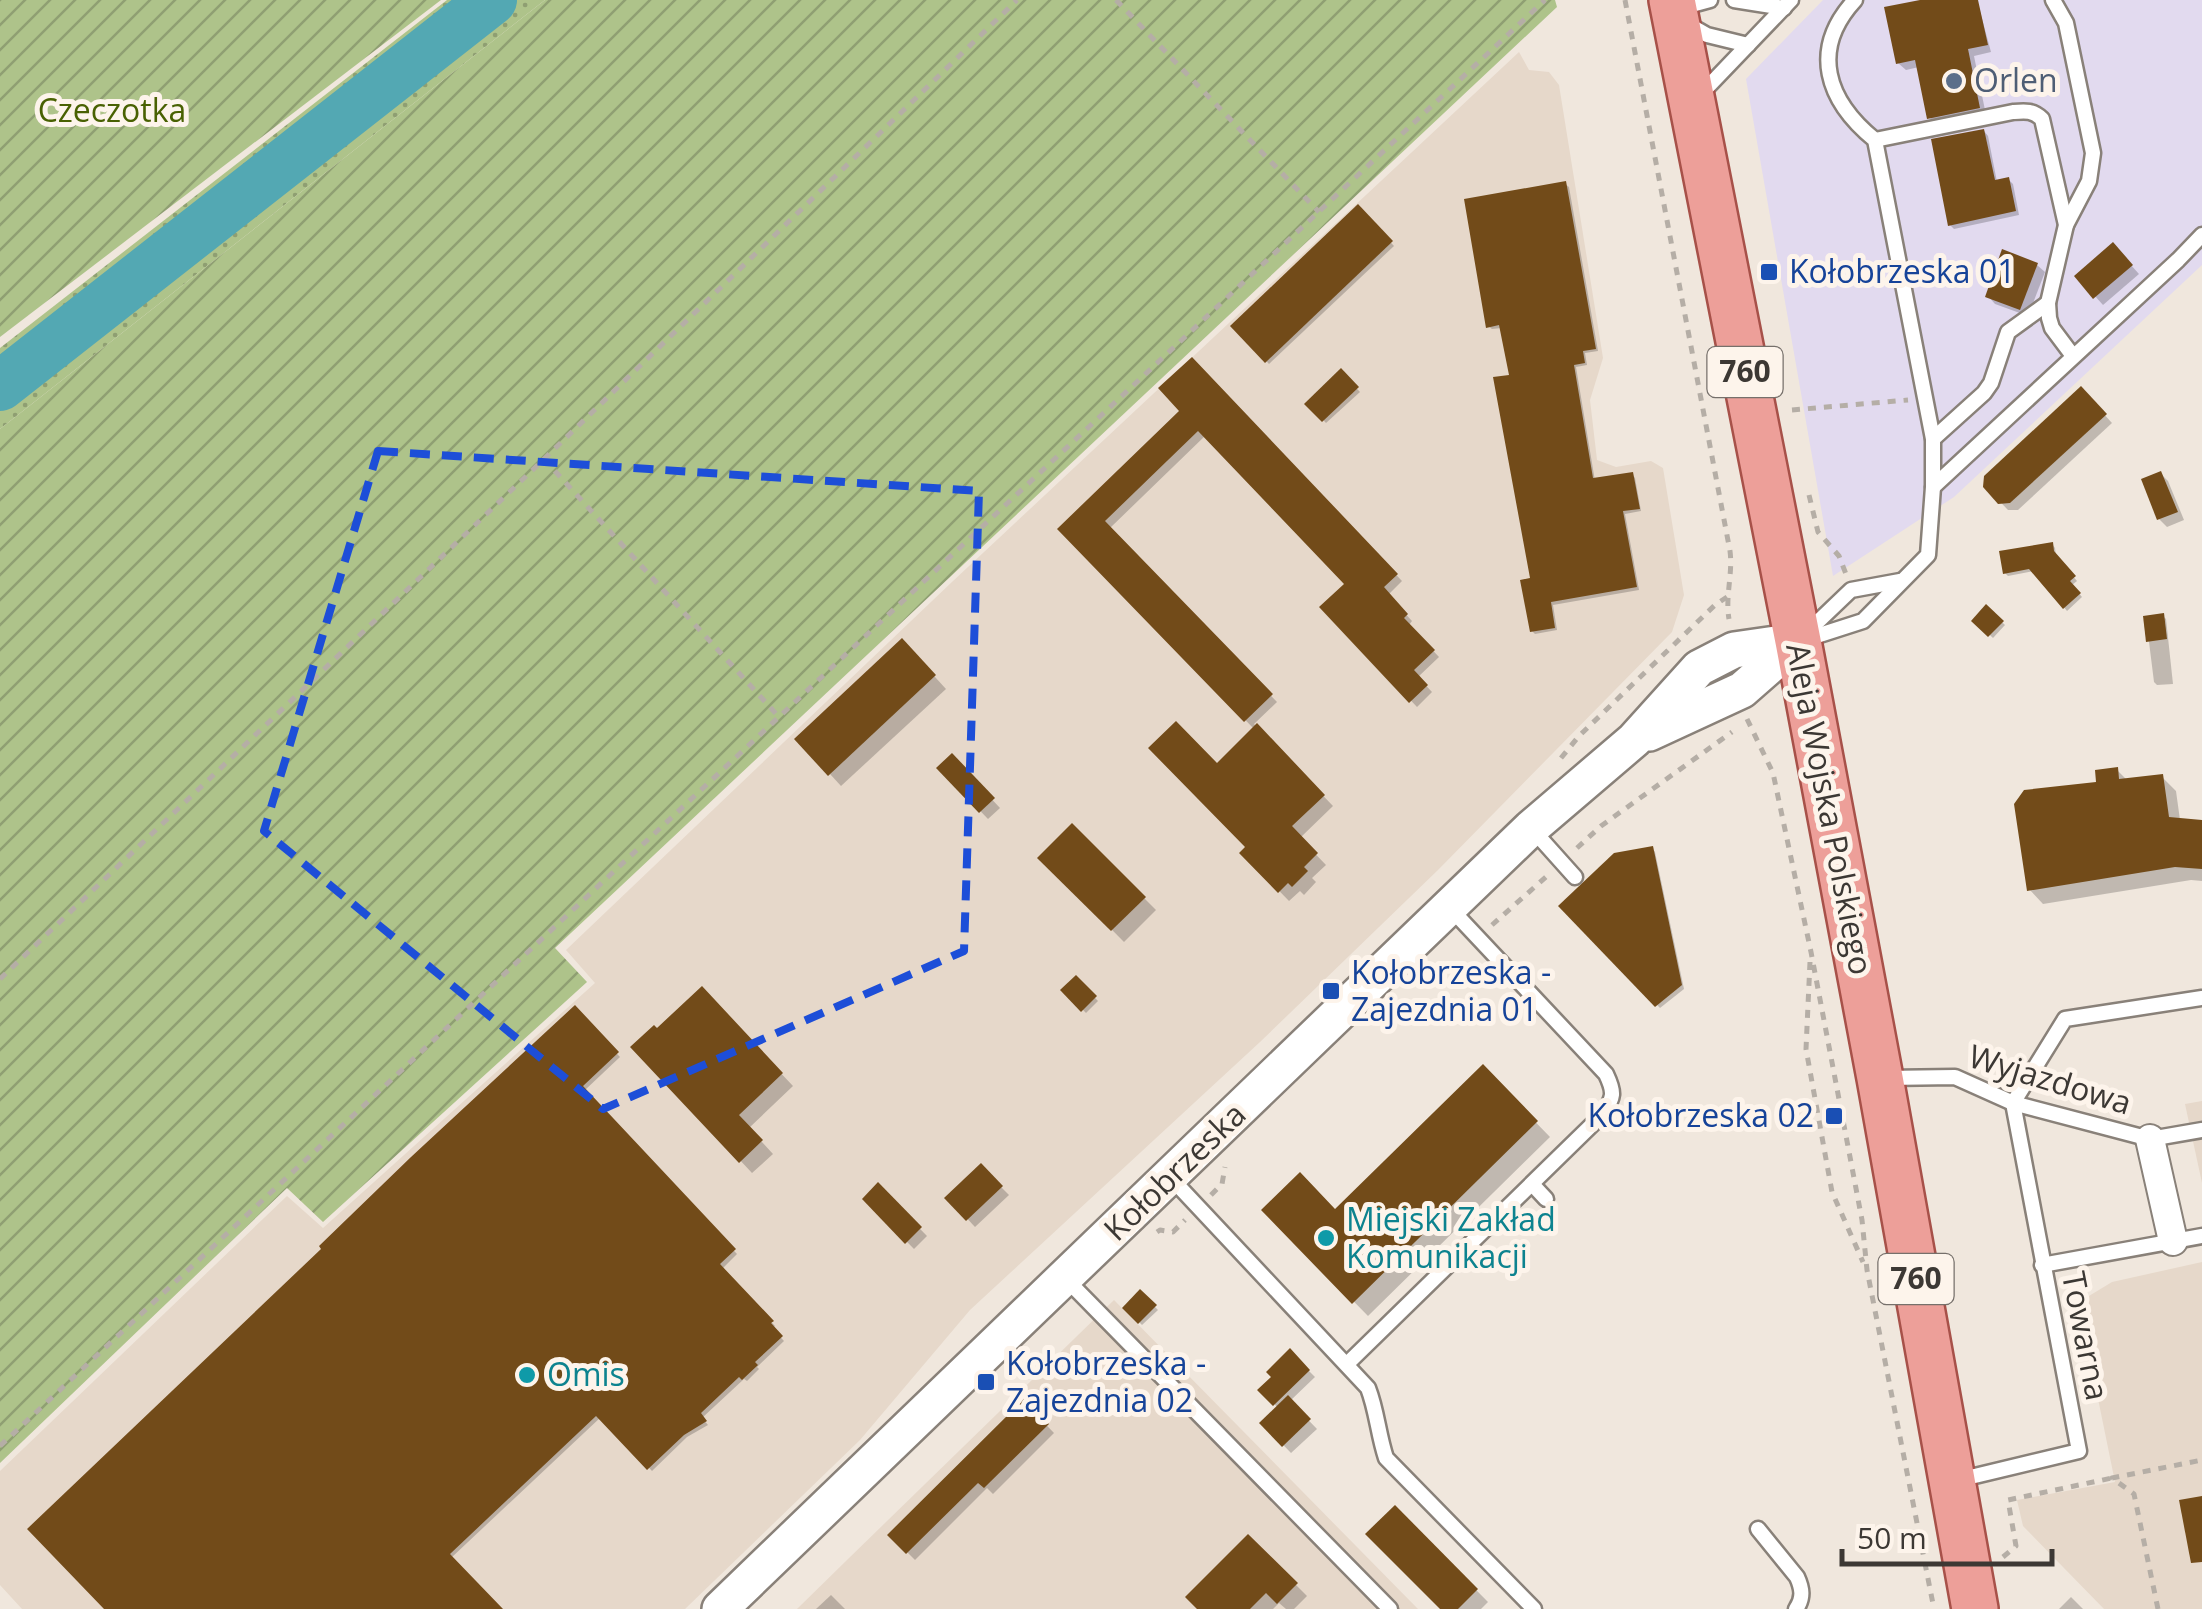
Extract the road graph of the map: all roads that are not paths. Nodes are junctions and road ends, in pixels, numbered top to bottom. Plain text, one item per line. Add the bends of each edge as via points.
1 (1734, 0) edge
2 (1855, 0) edge
3 (2053, 0) edge
4 (1685, 3) edge
5 (1787, 4) edge
6 (1748, 45) junction
7 (1692, 103) junction
8 (1875, 140) junction
9 (2066, 225) junction
10 (2202, 235) edge
11 (2048, 302) junction
12 (2073, 356) junction
13 (1932, 438) junction
14 (1933, 487) junction
15 (1901, 581) junction
16 (1798, 641) junction
17 (1532, 828) junction
18 (1575, 877) dead end
19 (1450, 907) junction
20 (2202, 998) edge
21 (1880, 1078) junction
22 (2013, 1103) junction
23 (2202, 1130) edge
24 (2150, 1138) junction
25 (1170, 1177) junction
26 (1532, 1184) junction
27 (1546, 1199) dead end
28 (2202, 1236) edge
29 (2173, 1242) junction
30 (2042, 1265) junction
31 (1064, 1278) junction
32 (1348, 1364) junction
33 (1952, 1481) junction
34 (1758, 1529) dead end
35 (720, 1609) edge
36 (1390, 1609) edge
37 (1534, 1609) edge
38 (1796, 1609) edge
39 (1975, 1609) edge

1 - 5 lane
2 - 8 lane via 1832,36 1830,74 1853,122
3 - 9 lane via 2066,23 2093,152 2090,181
4 - 6 lane via 1689,26
4 - 7 main road, Aleja Wojska Polskiego / 760
5 - 6 lane
6 - 7 lane
7 - 16 main road, Aleja Wojska Polskiego / 760
8 - 9 lane via 2036,113
8 - 13 lane
9 - 11 lane
10 - 12 lane
11 - 12 lane via 2052,328
11 - 13 lane via 2008,332 1991,384
12 - 14 lane
13 - 14 lane
14 - 15 lane via 1928,556
15 - 16 lane via 1863,621
15 - 16 lane via 1851,590
16 - 17 street, Kołobrzeska via 1742,690 1634,740
16 - 21 main road, Aleja Wojska Polskiego / 760
17 - 18 lane
17 - 19 street, Kołobrzeska
19 - 25 street, Kołobrzeska
19 - 26 lane via 1611,1085 1604,1114
20 - 22 lane via 2065,1019
21 - 22 lane, Wyjazdowa via 1955,1077
21 - 33 main road, Aleja Wojska Polskiego / 760
22 - 24 lane, Wyjazdowa
22 - 30 lane, Towarna
23 - 24 lane, Wyjazdowa
24 - 29 street
25 - 31 street, Kołobrzeska
25 - 32 lane
26 - 27 lane
26 - 32 lane
28 - 29 lane
29 - 30 lane
30 - 33 lane, Towarna via 2079,1451
31 - 35 street, Kołobrzeska
31 - 36 lane
32 - 37 lane via 1377,1410 1386,1458
33 - 39 main road, Aleja Wojska Polskiego / 760 via 1947,1568
34 - 38 lane via 1801,1586

